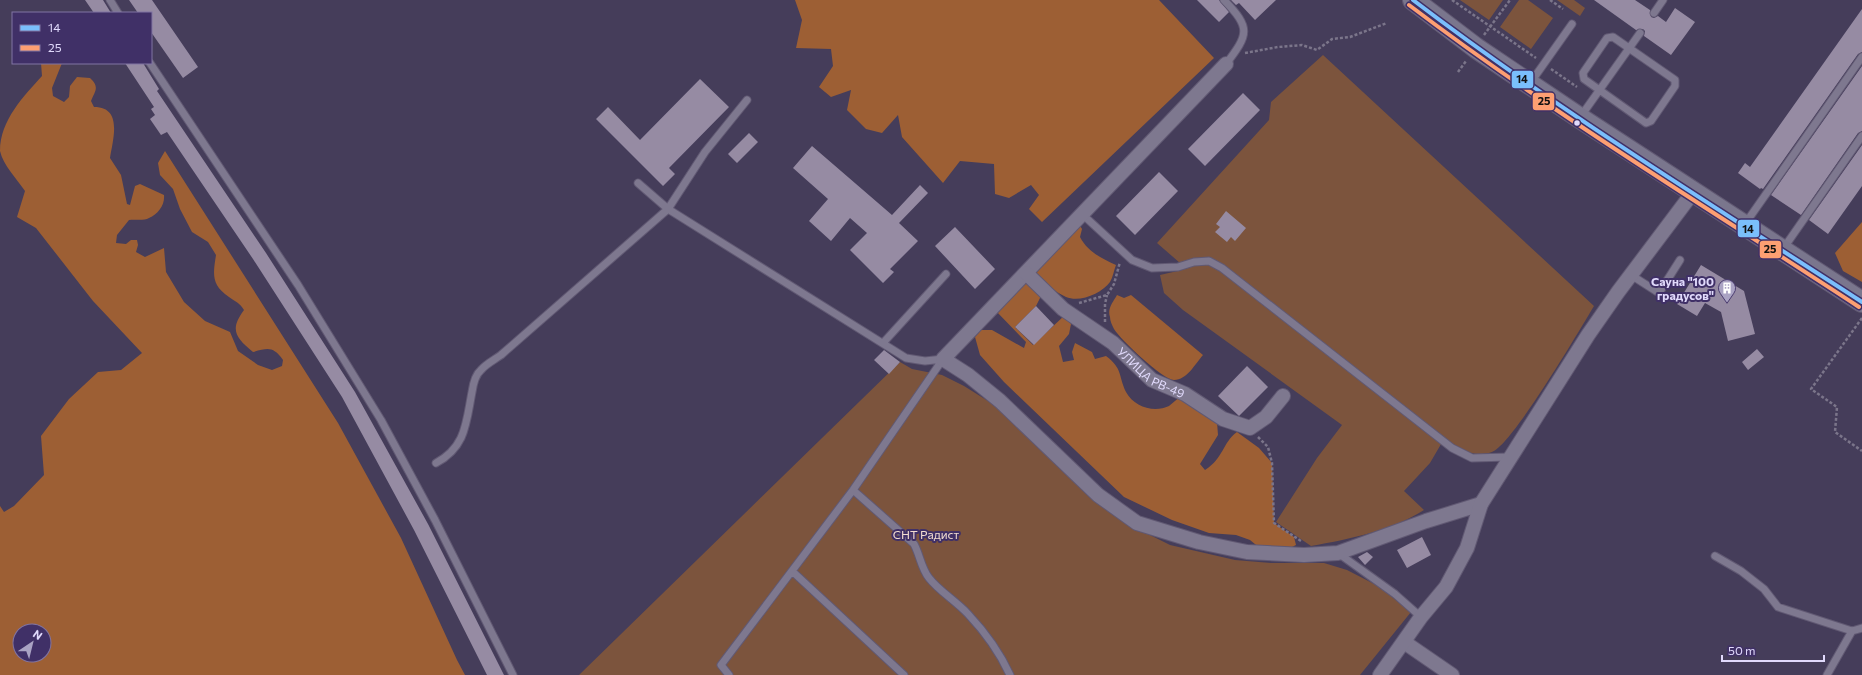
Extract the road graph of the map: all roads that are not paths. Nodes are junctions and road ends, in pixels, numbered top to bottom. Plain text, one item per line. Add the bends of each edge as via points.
1 (110, 0) edge
2 (1224, 0) edge
3 (1413, 0) edge
4 (1663, 0) edge
5 (117, 12) edge
6 (1654, 13) dead end
7 (1572, 24) dead end
8 (1640, 33) dead end
9 (1629, 48) junction
10 (1862, 57) edge
11 (1229, 60) joint
12 (151, 64) edge
13 (1530, 84) junction
14 (1600, 90) junction
15 (747, 100) dead end
16 (1580, 118) junction
17 (1862, 136) edge
18 (638, 183) dead end
19 (1694, 191) junction
20 (668, 209) junction
21 (1082, 214) junction
22 (1744, 225) junction
23 (1783, 250) junction
24 (1680, 260) dead end
25 (1026, 273) junction
26 (946, 274) dead end
27 (1631, 275) junction
28 (1862, 302) edge
29 (883, 343) junction
30 (943, 359) junction
31 (1284, 396) dead end
32 (1510, 457) junction
33 (436, 463) dead end
34 (853, 490) junction
35 (1481, 504) junction
36 (1338, 553) junction
37 (1715, 556) dead end
38 (792, 570) junction
39 (1421, 617) junction
40 (1862, 628) edge
41 (1852, 631) junction
42 (1404, 642) junction
43 (513, 675) edge
44 (729, 675) edge
45 (904, 675) edge
46 (1010, 675) edge
47 (1380, 675) edge
48 (1452, 675) edge
49 (1827, 675) edge

1 - 5 lane
2 - 11 lane via 1239,15 1244,26 1243,39
3 - 13 street via 1476,48
4 - 6 lane
7 - 13 lane
8 - 9 lane
9 - 14 lane
9 - 14 lane via 1613,37 1607,38 1582,73 1584,79
9 - 14 lane via 1675,80 1676,86 1651,121 1646,122
10 - 22 lane
11 - 21 street
12 - 43 lane via 298,284 381,420
13 - 16 street
14 - 16 lane
15 - 20 lane via 705,152
16 - 19 street
17 - 23 lane
18 - 20 lane
19 - 22 street
19 - 27 street
20 - 29 lane
20 - 33 lane via 501,355 480,370 474,382 464,433 448,457
21 - 25 street
21 - 32 lane via 1132,260 1152,268 1178,267 1209,261 1222,268 1452,448 1472,458
22 - 23 street
23 - 28 street
24 - 27 lane via 1659,293
25 - 30 street
25 - 31 street, УЛИЦА РВ-49 via 1063,309 1113,343 1152,380 1185,394 1223,420 1250,428 1266,417
26 - 29 lane
27 - 32 street via 1588,335
29 - 30 lane via 906,358 925,361
30 - 34 lane
30 - 36 street via 968,375 1000,402 1098,495 1137,523 1199,542 1247,552 1312,555
32 - 35 street
34 - 38 lane
34 - 46 lane via 914,544 929,578 967,613
35 - 36 street
35 - 39 street via 1467,548 1446,587
36 - 39 lane via 1395,594
37 - 41 lane via 1764,588 1778,607
38 - 44 lane via 720,665
38 - 45 lane
39 - 42 street
40 - 41 lane
41 - 49 lane
42 - 47 street
42 - 48 street

